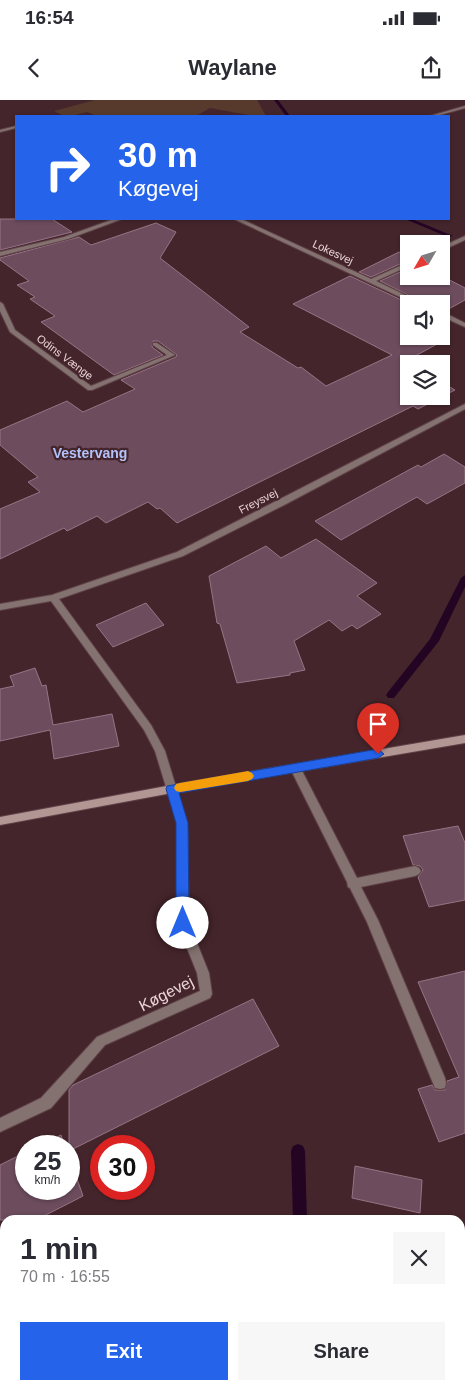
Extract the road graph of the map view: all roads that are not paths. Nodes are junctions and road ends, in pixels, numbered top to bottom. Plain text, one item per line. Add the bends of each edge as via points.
1 (465, 107) edge
2 (436, 115) edge
3 (15, 127) edge
4 (0, 131) edge
5 (116, 220) edge
6 (239, 220) edge
7 (465, 238) edge
8 (450, 245) edge
9 (0, 254) edge
10 (400, 268) edge
11 (371, 281) junction
12 (401, 295) edge
13 (0, 304) edge
14 (450, 317) edge
15 (465, 324) edge
16 (155, 344) dead end
17 (465, 406) edge
18 (53, 598) junction
19 (0, 607) edge
20 (465, 739) edge
21 (295, 768) junction
22 (172, 789) junction
23 (0, 821) edge
24 (415, 871) dead end
25 (352, 884) junction
26 (440, 1083) dead end
27 (0, 1126) edge

1 - 2 street
3 - 4 street
5 - 9 street via 66,238
6 - 11 street, Lokesvej
7 - 8 street
10 - 11 street
11 - 12 street, Lokesvej
13 - 16 street, Odins Vænge via 12,331 90,389 172,355
14 - 15 street
17 - 18 street, Freysvej via 180,554
18 - 19 street, Freysvej
18 - 22 street via 148,728 160,751
20 - 21 street
21 - 22 street
21 - 25 street
22 - 23 street
22 - 27 street, Køgevej via 182,823 183,923 203,973 206,994 101,1041 46,1103
24 - 25 street
25 - 26 street via 372,920

